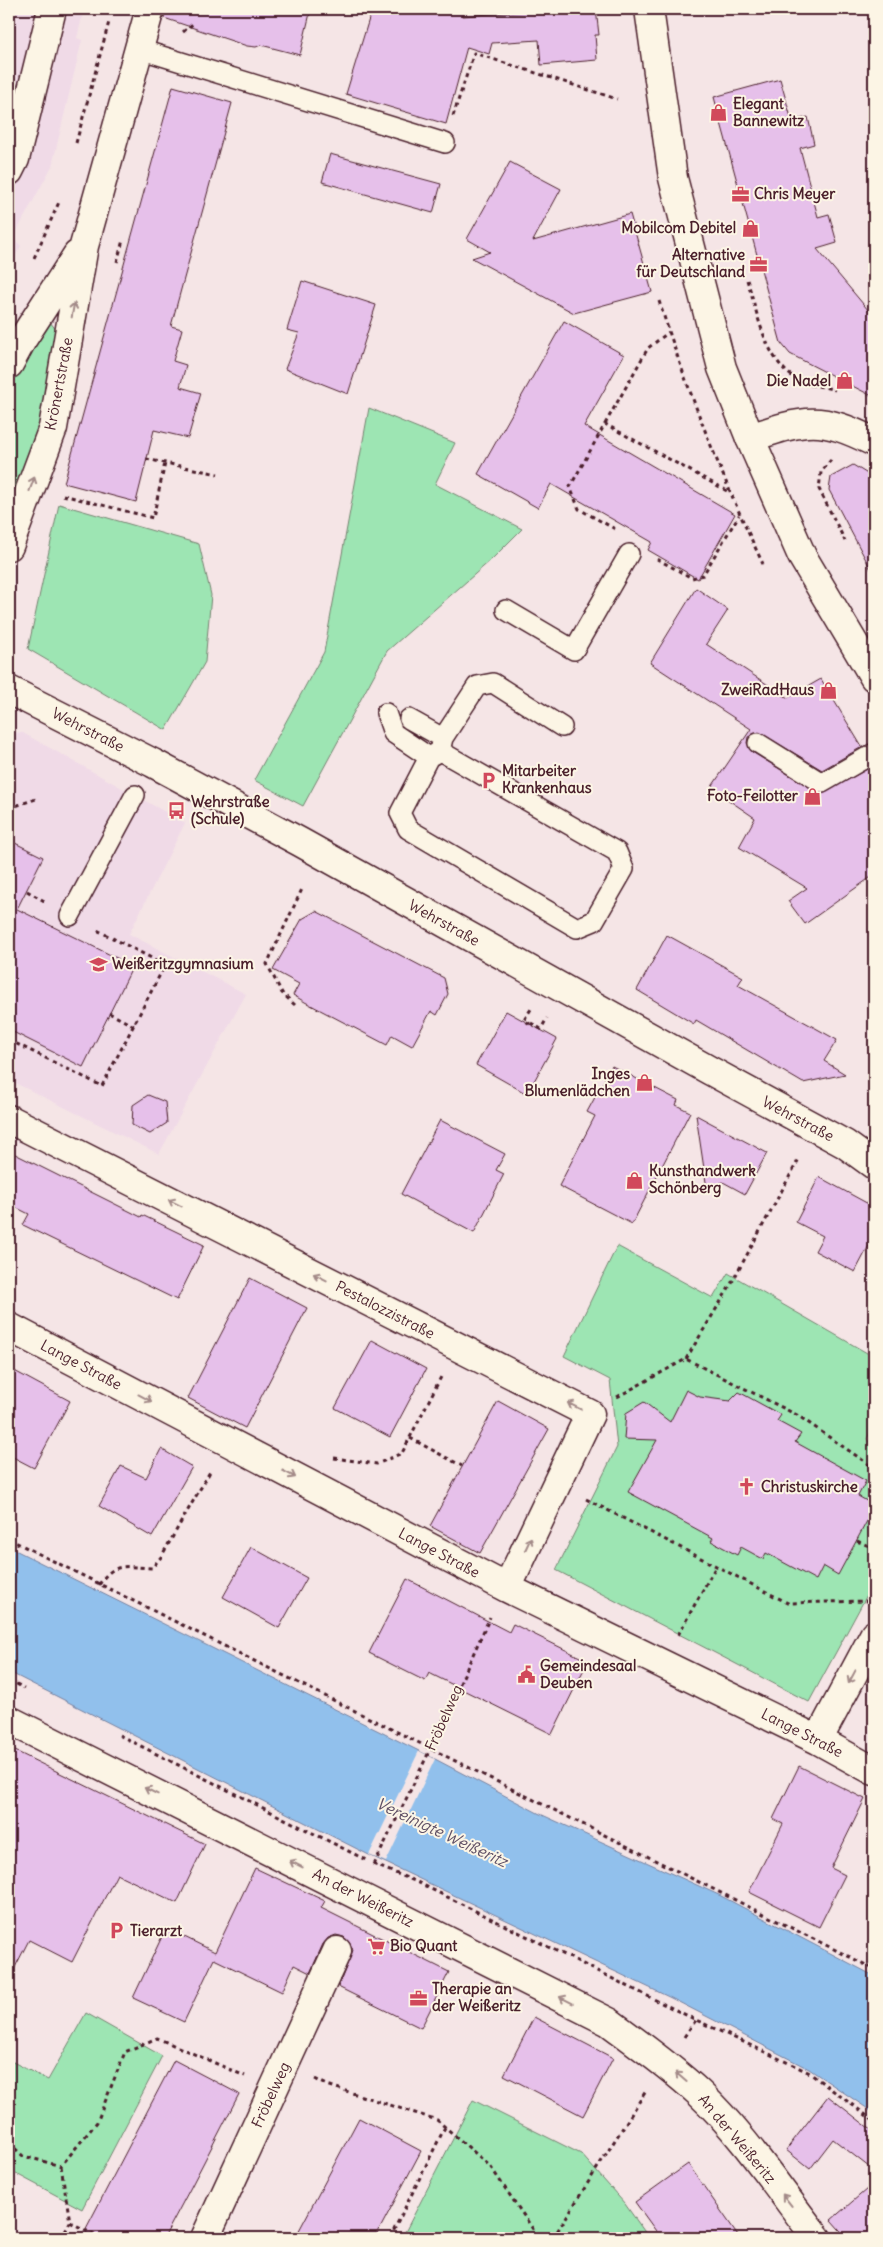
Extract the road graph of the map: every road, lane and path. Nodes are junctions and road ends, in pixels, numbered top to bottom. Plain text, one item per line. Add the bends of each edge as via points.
1 (52, 9) edge
2 (150, 9) edge
3 (649, 9) edge
4 (109, 22) dead end
5 (195, 22) dead end
6 (189, 25) dead end
7 (139, 49) junction
8 (617, 98) dead end
9 (445, 143) joint
10 (75, 145) dead end
11 (9, 171) edge
12 (62, 192) dead end
13 (84, 246) junction
14 (33, 259) dead end
15 (747, 280) dead end
16 (659, 301) dead end
17 (669, 332) junction
18 (9, 364) edge
19 (842, 393) dead end
20 (605, 424) junction
21 (750, 438) junction
22 (874, 442) edge
23 (146, 459) dead end
24 (837, 459) dead end
25 (166, 463) junction
26 (218, 474) dead end
27 (720, 487) junction
28 (727, 487) junction
29 (55, 492) dead end
30 (729, 492) junction
31 (739, 515) junction
32 (845, 541) dead end
33 (9, 546) edge
34 (632, 550) junction
35 (763, 564) dead end
36 (506, 610) dead end
37 (874, 677) edge
38 (9, 690) edge
39 (386, 712) dead end
40 (409, 719) dead end
41 (562, 727) dead end
42 (758, 743) dead end
43 (437, 749) junction
44 (874, 752) edge
45 (135, 795) dead end
46 (36, 799) dead end
47 (9, 808) edge
48 (303, 887) dead end
49 (27, 891) dead end
50 (70, 916) junction
51 (295, 1005) dead end
52 (531, 1009) dead end
53 (109, 1013) dead end
54 (547, 1018) dead end
55 (134, 1026) junction
56 (9, 1040) edge
57 (9, 1119) edge
58 (801, 1155) dead end
59 (874, 1165) edge
60 (9, 1327) edge
61 (686, 1359) junction
62 (445, 1370) dead end
63 (609, 1402) dead end
64 (410, 1438) junction
65 (332, 1458) dead end
66 (462, 1466) dead end
67 (213, 1467) dead end
68 (874, 1468) edge
69 (584, 1497) dead end
70 (9, 1540) edge
71 (857, 1541) dead end
72 (874, 1548) edge
73 (716, 1566) junction
74 (99, 1585) junction
75 (507, 1588) junction
76 (870, 1601) dead end
77 (492, 1612) dead end
78 (874, 1635) edge
79 (673, 1643) dead end
80 (9, 1680) edge
81 (25, 1689) dead end
82 (9, 1720) edge
83 (110, 1731) dead end
84 (818, 1740) junction
85 (431, 1747) junction
86 (874, 1771) edge
87 (376, 1860) dead end
88 (337, 1951) dead end
89 (874, 1969) edge
90 (696, 2020) junction
91 (664, 2063) junction
92 (285, 2064) junction
93 (274, 2089) junction
94 (874, 2121) edge
95 (444, 2127) junction
96 (9, 2143) edge
97 (61, 2166) junction
98 (70, 2222) junction
99 (62, 2238) edge
100 (100, 2238) edge
101 (206, 2238) edge
102 (390, 2238) edge
103 (539, 2238) edge
104 (553, 2238) edge
105 (817, 2238) edge

1 - 11 street via 15,159
2 - 7 street, Krönertstraße
3 - 21 street via 677,195 722,368
4 - 10 path
5 - 6 path
7 - 9 lane
7 - 13 street, Krönertstraße
8 - 9 path via 474,53
12 - 14 path
13 - 18 street, Krönertstraße
33 -> 13 street, Krönertstraße via 53,428
15 - 19 path via 770,350 782,368 799,381
16 - 17 path
17 - 20 path via 648,348
17 - 28 path
20 - 27 path
20 - 34 path via 570,487 579,509 634,540
21 - 22 street via 785,426 817,421 843,427
21 - 37 street via 802,556
23 - 25 path
24 - 32 path via 831,460 821,472 819,489
25 - 26 path
25 - 29 path via 153,518
27 - 28 path
27 - 30 path
28 - 30 path
30 - 31 path
31 - 34 path via 703,575 692,578
31 - 35 path
34 - 36 lane via 574,650
38 - 59 street, Wehrstraße via 300,842 845,1144
39 - 43 lane via 393,733
40 - 43 lane
41 - 43 lane via 493,683 477,686
42 - 44 lane via 822,783
43 - 43 lane via 400,813 408,829 577,928 594,921 624,869 617,852
45 - 50 lane
46 - 47 path
48 - 51 path via 267,964 282,993
49 - 50 path
50 - 55 path via 165,965
52 - 54 path via 524,1020 530,1024 542,1029
53 - 55 path
55 - 56 path via 102,1086
75 -> 57 street, Pestalozzistraße via 590,1414
58 - 61 path
60 -> 75 street, Lange Straße
61 - 63 path
61 - 68 path via 797,1415
62 - 64 path
64 - 65 path via 402,1453 377,1464
64 - 66 path
67 - 74 path via 152,1568 116,1566 105,1574
69 - 73 path
70 - 74 path
71 - 72 path
73 - 76 path via 788,1603
73 - 79 path
74 - 85 path
75 - 84 street, Lange Straße
77 - 85 path, Fröbelweg
78 -> 84 street
80 - 81 path
91 -> 82 street, An der Weißeritz via 609,2022
83 - 90 path via 374,1864
84 - 86 street, Lange Straße
85 - 87 path, Fröbelweg
85 - 89 path
88 - 92 street, Fröbelweg
90 - 91 path
90 - 94 path via 808,2072
91 - 104 path
105 -> 91 street, An der Weißeritz via 729,2125
92 - 93 street, Fröbelweg
92 - 95 path via 327,2085 437,2120
93 - 97 path via 157,2038 125,2052 97,2122
93 - 101 street, Fröbelweg
95 - 102 path
95 - 103 path via 490,2166
96 - 97 path via 23,2156
97 - 98 path
98 - 99 path
98 - 100 path

